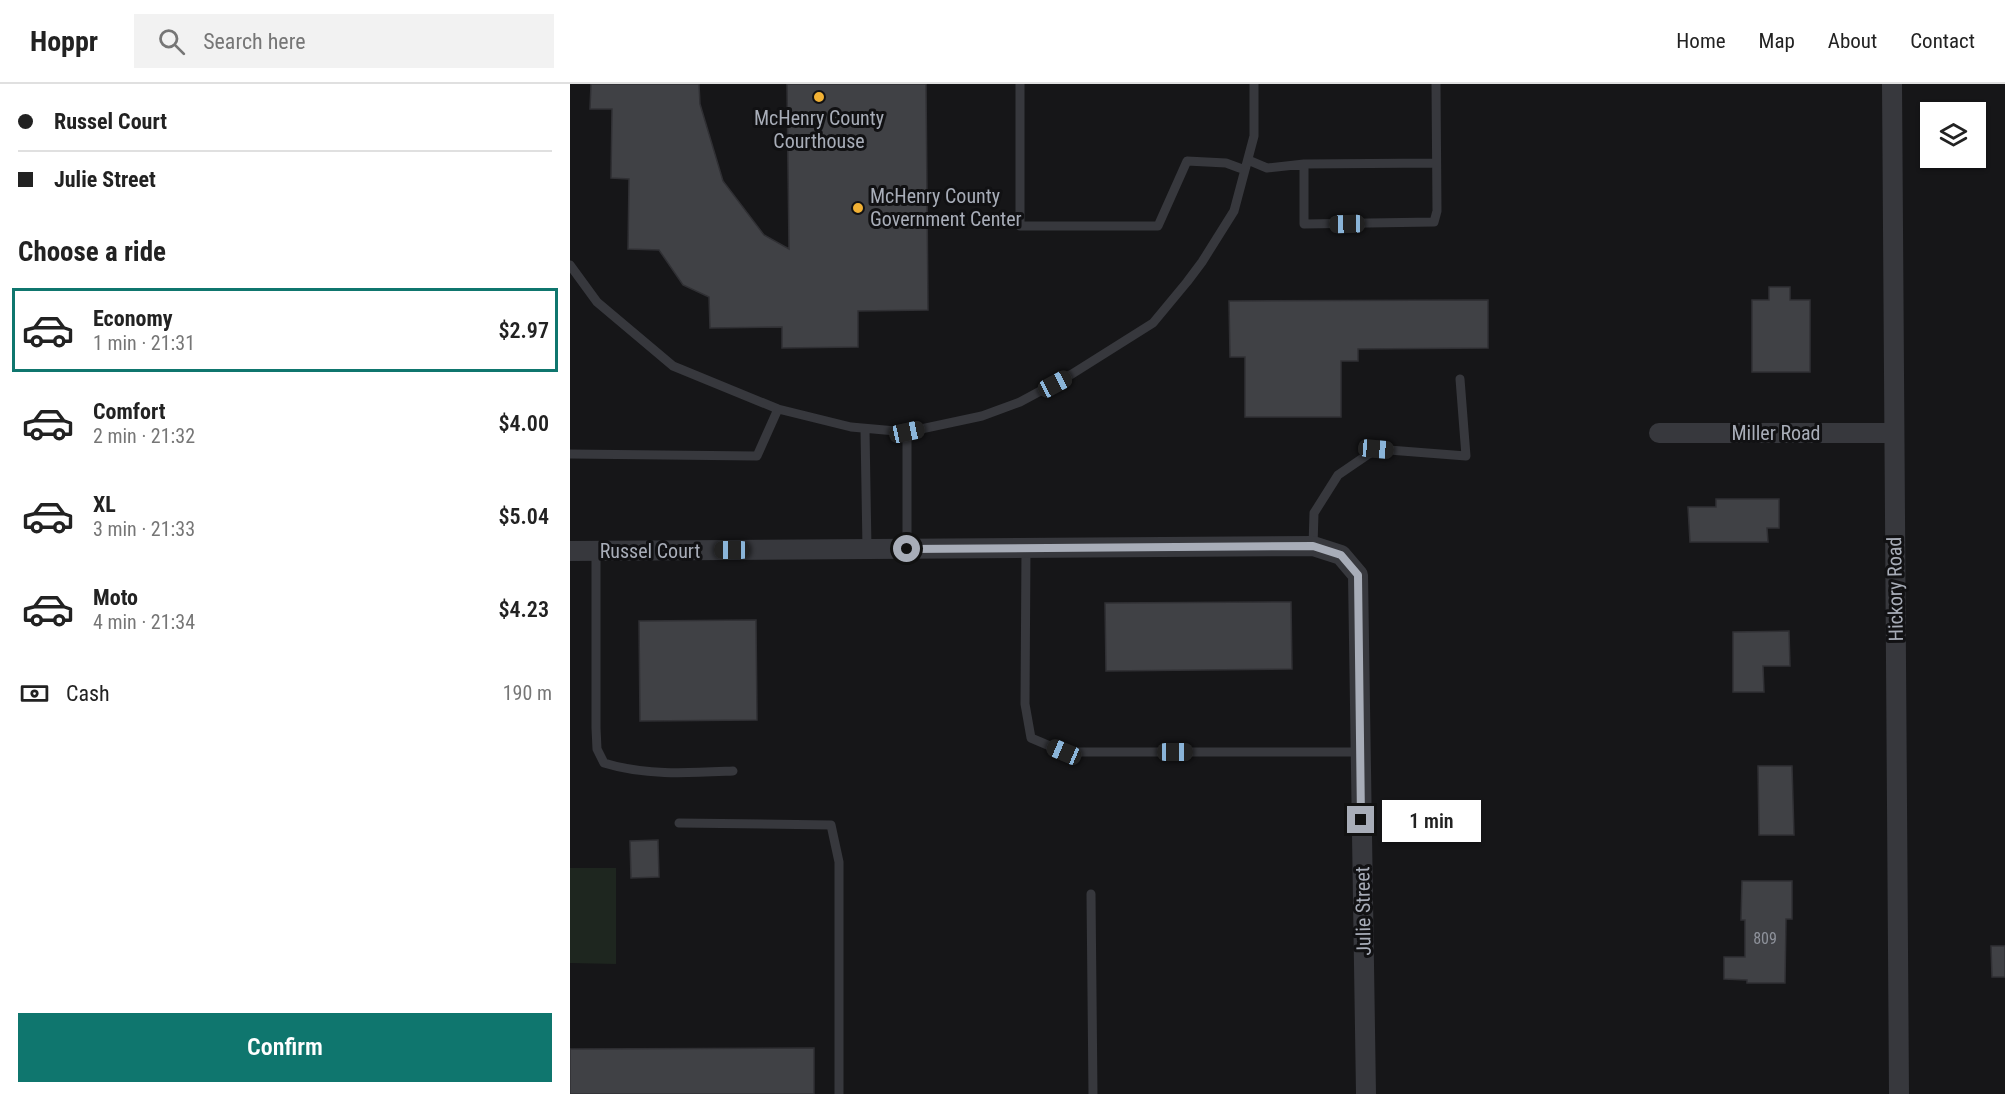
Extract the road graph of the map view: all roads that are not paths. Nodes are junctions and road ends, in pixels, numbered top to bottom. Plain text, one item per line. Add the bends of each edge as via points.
1 (1020, 84) edge
2 (1254, 84) edge
3 (1436, 84) edge
4 (1892, 84) edge
5 (1436, 163) junction
6 (1304, 164) junction
7 (1247, 165) junction
8 (570, 265) edge
9 (1460, 379) dead end
10 (778, 409) junction
11 (865, 430) junction
12 (907, 432) junction
13 (1659, 433) dead end
14 (1893, 433) junction
15 (570, 454) edge
16 (1313, 546) junction
17 (1026, 548) junction
18 (867, 549) junction
19 (907, 549) junction
20 (570, 551) edge
21 (596, 551) junction
22 (1341, 555) joint
23 (1359, 752) junction
24 (733, 771) dead end
25 (680, 823) dead end
26 (1091, 894) dead end
27 (839, 1094) edge
28 (1093, 1094) edge
29 (1366, 1094) edge
30 (1899, 1094) edge

1 - 7 lane via 1020,226 1158,226 1187,161
2 - 7 lane via 1254,136
3 - 5 lane
4 - 14 street, Hickory Road
5 - 6 lane
5 - 6 lane via 1434,222 1304,224
6 - 7 lane via 1267,168
7 - 12 lane via 1234,211 1202,262 1153,323 1020,402 982,416
8 - 10 lane via 597,302 673,366
9 - 16 lane via 1466,456 1376,449 1338,475 1314,513
10 - 11 lane
10 - 15 lane via 757,456
11 - 12 lane
11 - 18 lane
12 - 19 lane
13 - 14 street, Miller Road
14 - 30 street, Hickory Road
16 - 17 street, Russel Court
16 - 22 street, Russel Court
17 - 19 street, Russel Court
17 - 23 lane via 1025,704 1031,738 1064,752
18 - 19 street, Russel Court
18 - 21 street, Russel Court
20 - 21 street, Russel Court
21 - 24 lane via 596,728 597,749 604,763 672,773
22 - 23 street, Julie Street via 1358,575
23 - 29 street, Julie Street
25 - 27 lane via 831,825 839,862
26 - 28 lane

